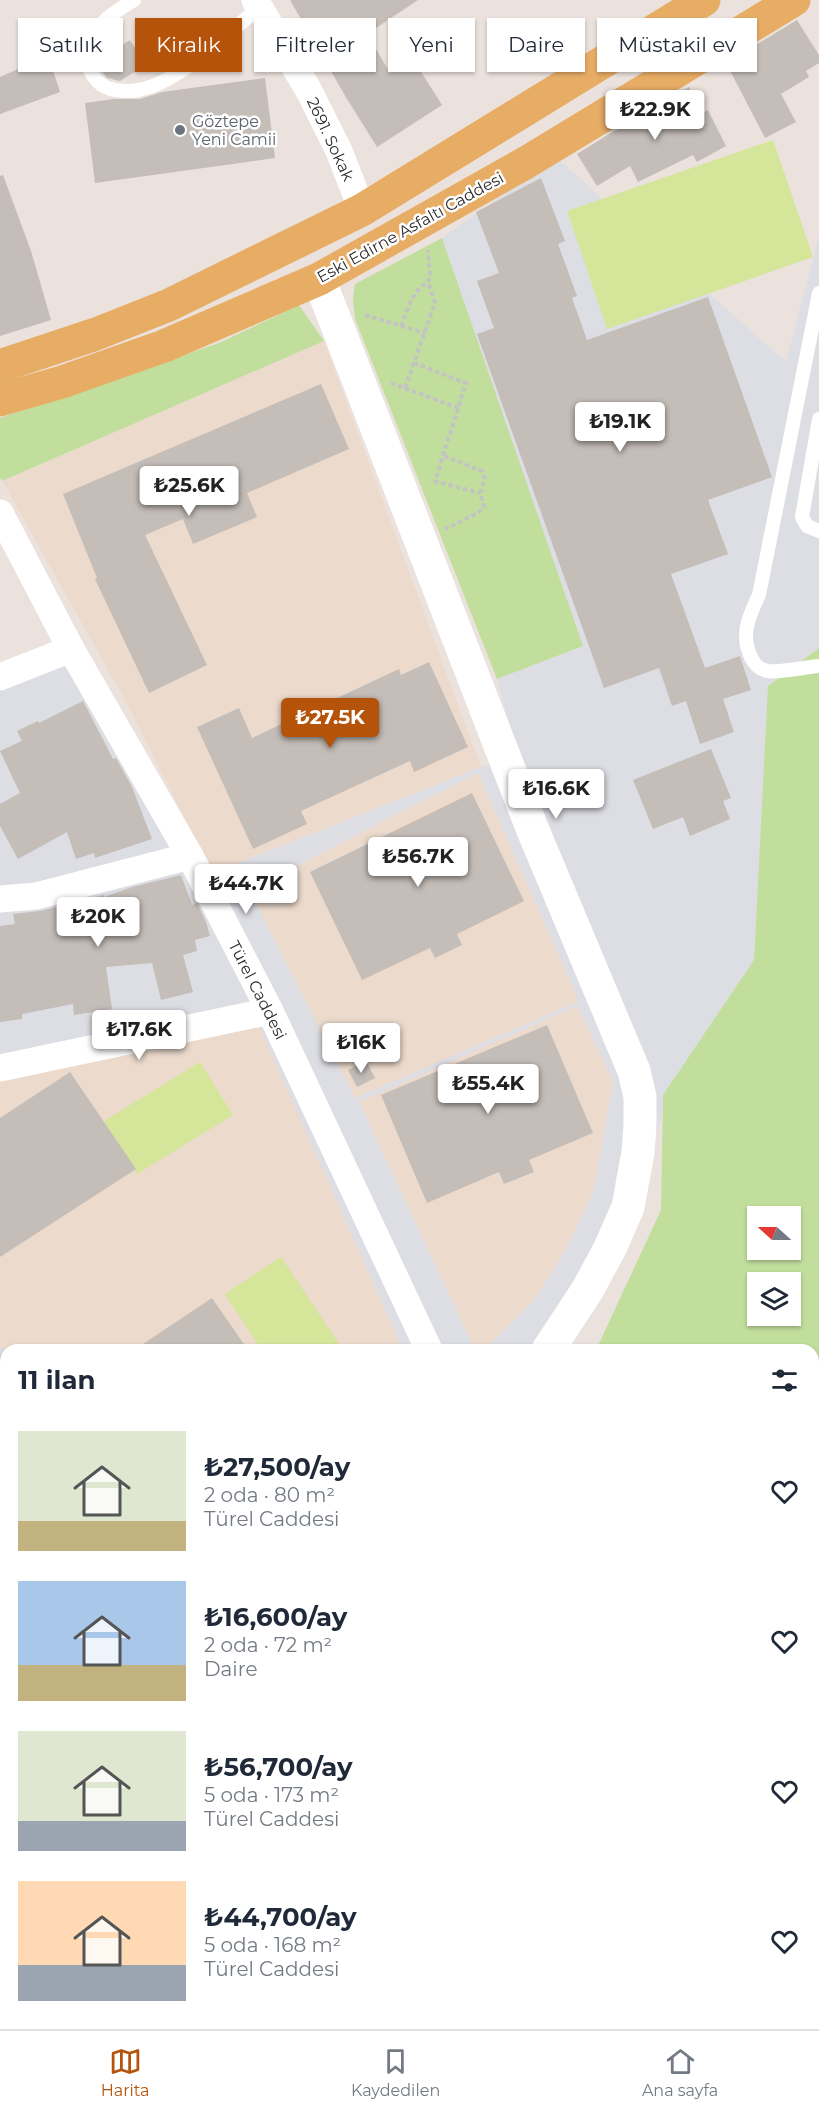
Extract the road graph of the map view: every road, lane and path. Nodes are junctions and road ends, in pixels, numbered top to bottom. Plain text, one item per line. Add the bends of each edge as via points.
1 (134, 0) edge
2 (794, 0) edge
3 (692, 3) edge
4 (257, 4) edge
5 (362, 210) junction
6 (429, 217) junction
7 (428, 282) junction
8 (324, 292) junction
9 (819, 292) edge
10 (401, 326) junction
11 (424, 333) junction
12 (414, 363) junction
13 (0, 366) edge
14 (354, 369) junction
15 (405, 388) junction
16 (0, 400) edge
17 (458, 408) junction
18 (819, 419) edge
19 (444, 456) junction
20 (393, 470) junction
21 (435, 481) junction
22 (480, 493) junction
23 (0, 513) edge
24 (819, 531) edge
25 (420, 540) junction
26 (71, 650) junction
27 (819, 666) edge
28 (0, 677) edge
29 (190, 856) junction
30 (0, 899) edge
31 (270, 1011) junction
32 (0, 1068) edge
33 (426, 1344) edge
34 (552, 1344) edge

1 - 4 lane, 2691. Sokak via 94,32 86,59 103,86 121,91 166,81 195,61
2 - 6 main road, Eski Edirne Asfaltı Caddesi
3 - 5 main road
4 - 5 street, 2691. Sokak via 309,91
5 - 13 main road via 169,305
6 - 7 path
6 - 8 main road, Eski Edirne Asfaltı Caddesi
7 - 10 path via 413,294
7 - 11 path via 435,303
8 - 10 path
8 - 14 street
8 - 16 main road, Eski Edirne Asfaltı Caddesi
9 - 27 lane via 759,596 745,636 754,665 768,671
10 - 11 path
11 - 12 path
12 - 15 path
12 - 17 path via 466,383
14 - 15 path
14 - 20 street
15 - 17 path
17 - 19 path
18 - 24 lane via 802,517 807,526
19 - 21 path
19 - 22 path via 482,471 485,479
20 - 21 path
20 - 25 street
21 - 22 path
22 - 25 path via 484,507 478,513
23 - 26 street, Türel Caddesi
25 - 34 street via 532,828 634,1071 640,1097 638,1152 628,1208 588,1288
26 - 28 street
26 - 29 street, Türel Caddesi
29 - 30 street via 36,896
29 - 31 street, Türel Caddesi
31 - 32 street
31 - 33 street, Türel Caddesi

